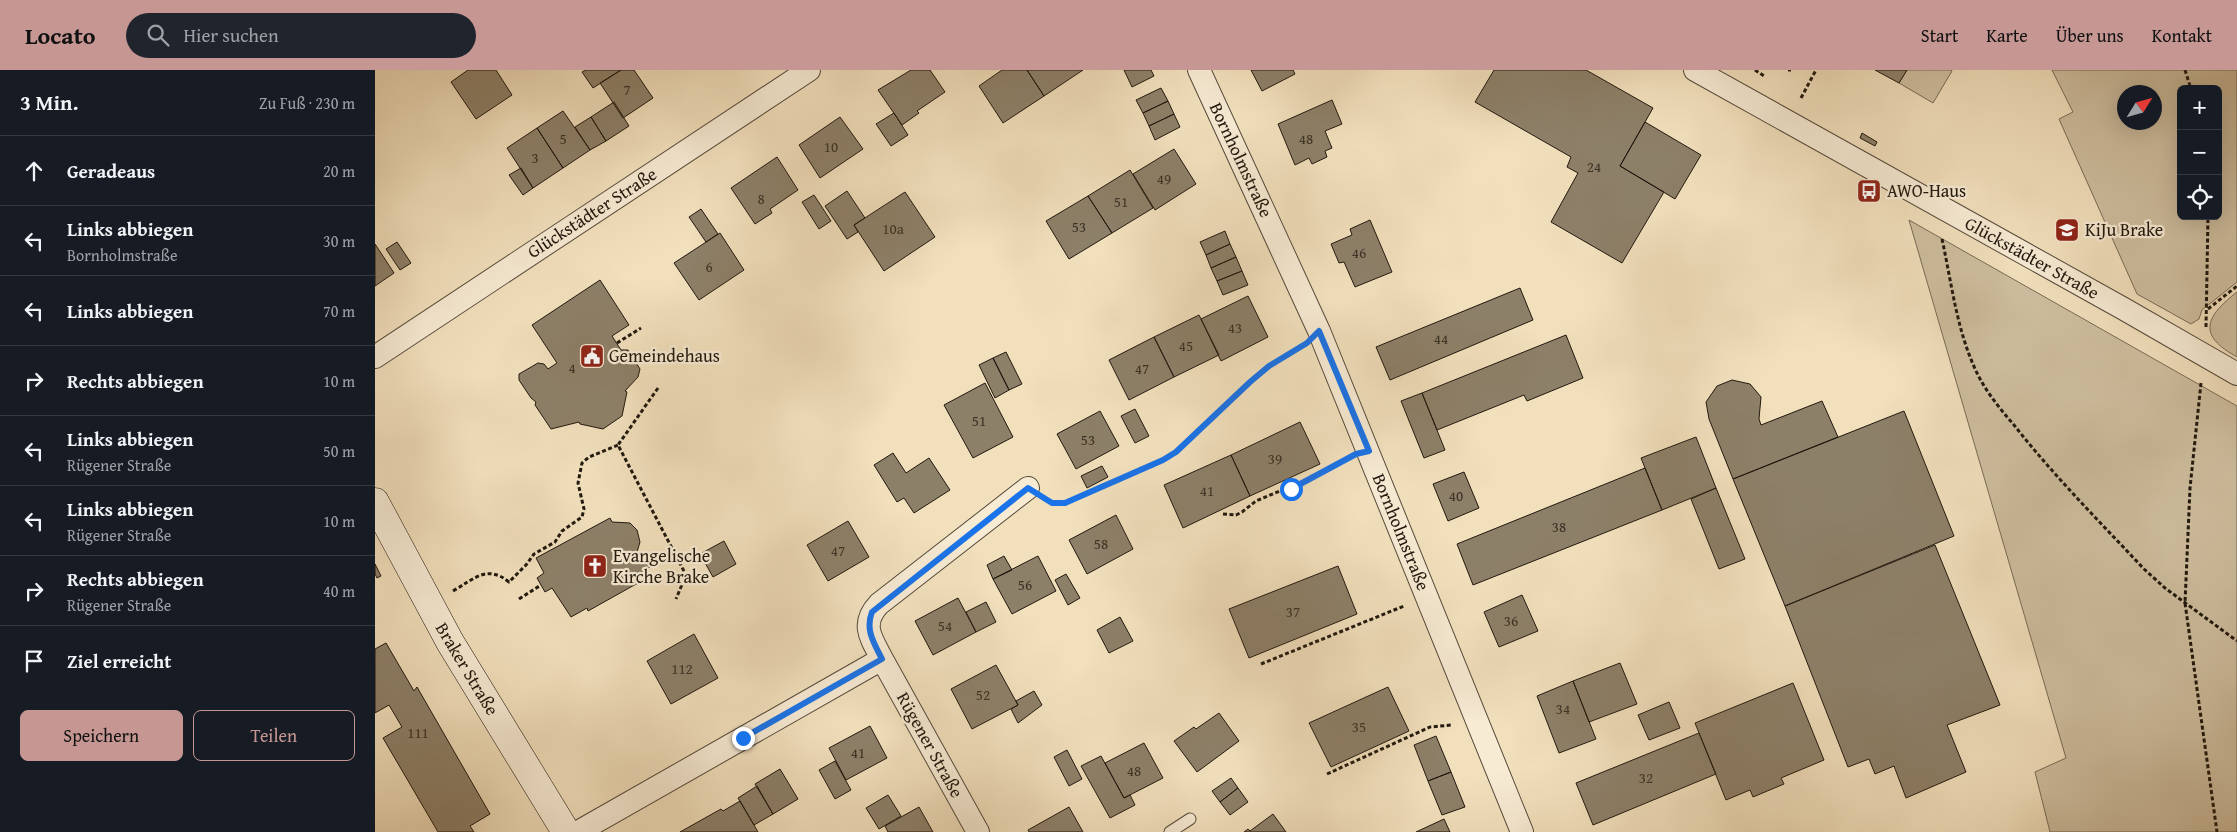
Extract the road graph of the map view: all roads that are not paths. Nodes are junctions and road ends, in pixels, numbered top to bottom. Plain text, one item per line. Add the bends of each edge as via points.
1 (809, 70) edge
2 (1199, 70) edge
3 (1695, 70) edge
4 (375, 357) edge
5 (2237, 374) edge
6 (1028, 488) road end
7 (375, 502) edge
8 (882, 659) junction
9 (1190, 819) dead end
10 (567, 832) edge
11 (578, 832) edge
12 (978, 832) edge
13 (1170, 832) edge
14 (1522, 832) edge

1 - 4 street, Glückstädter Straße
2 - 14 street, Bornholmstraße via 1319,331
3 - 5 street, Glückstädter Straße
6 - 8 street, Rügener Straße via 872,612 868,622 869,634
7 - 10 main road, Braker Straße via 469,675
8 - 11 street
8 - 12 street, Rügener Straße
9 - 13 lane

